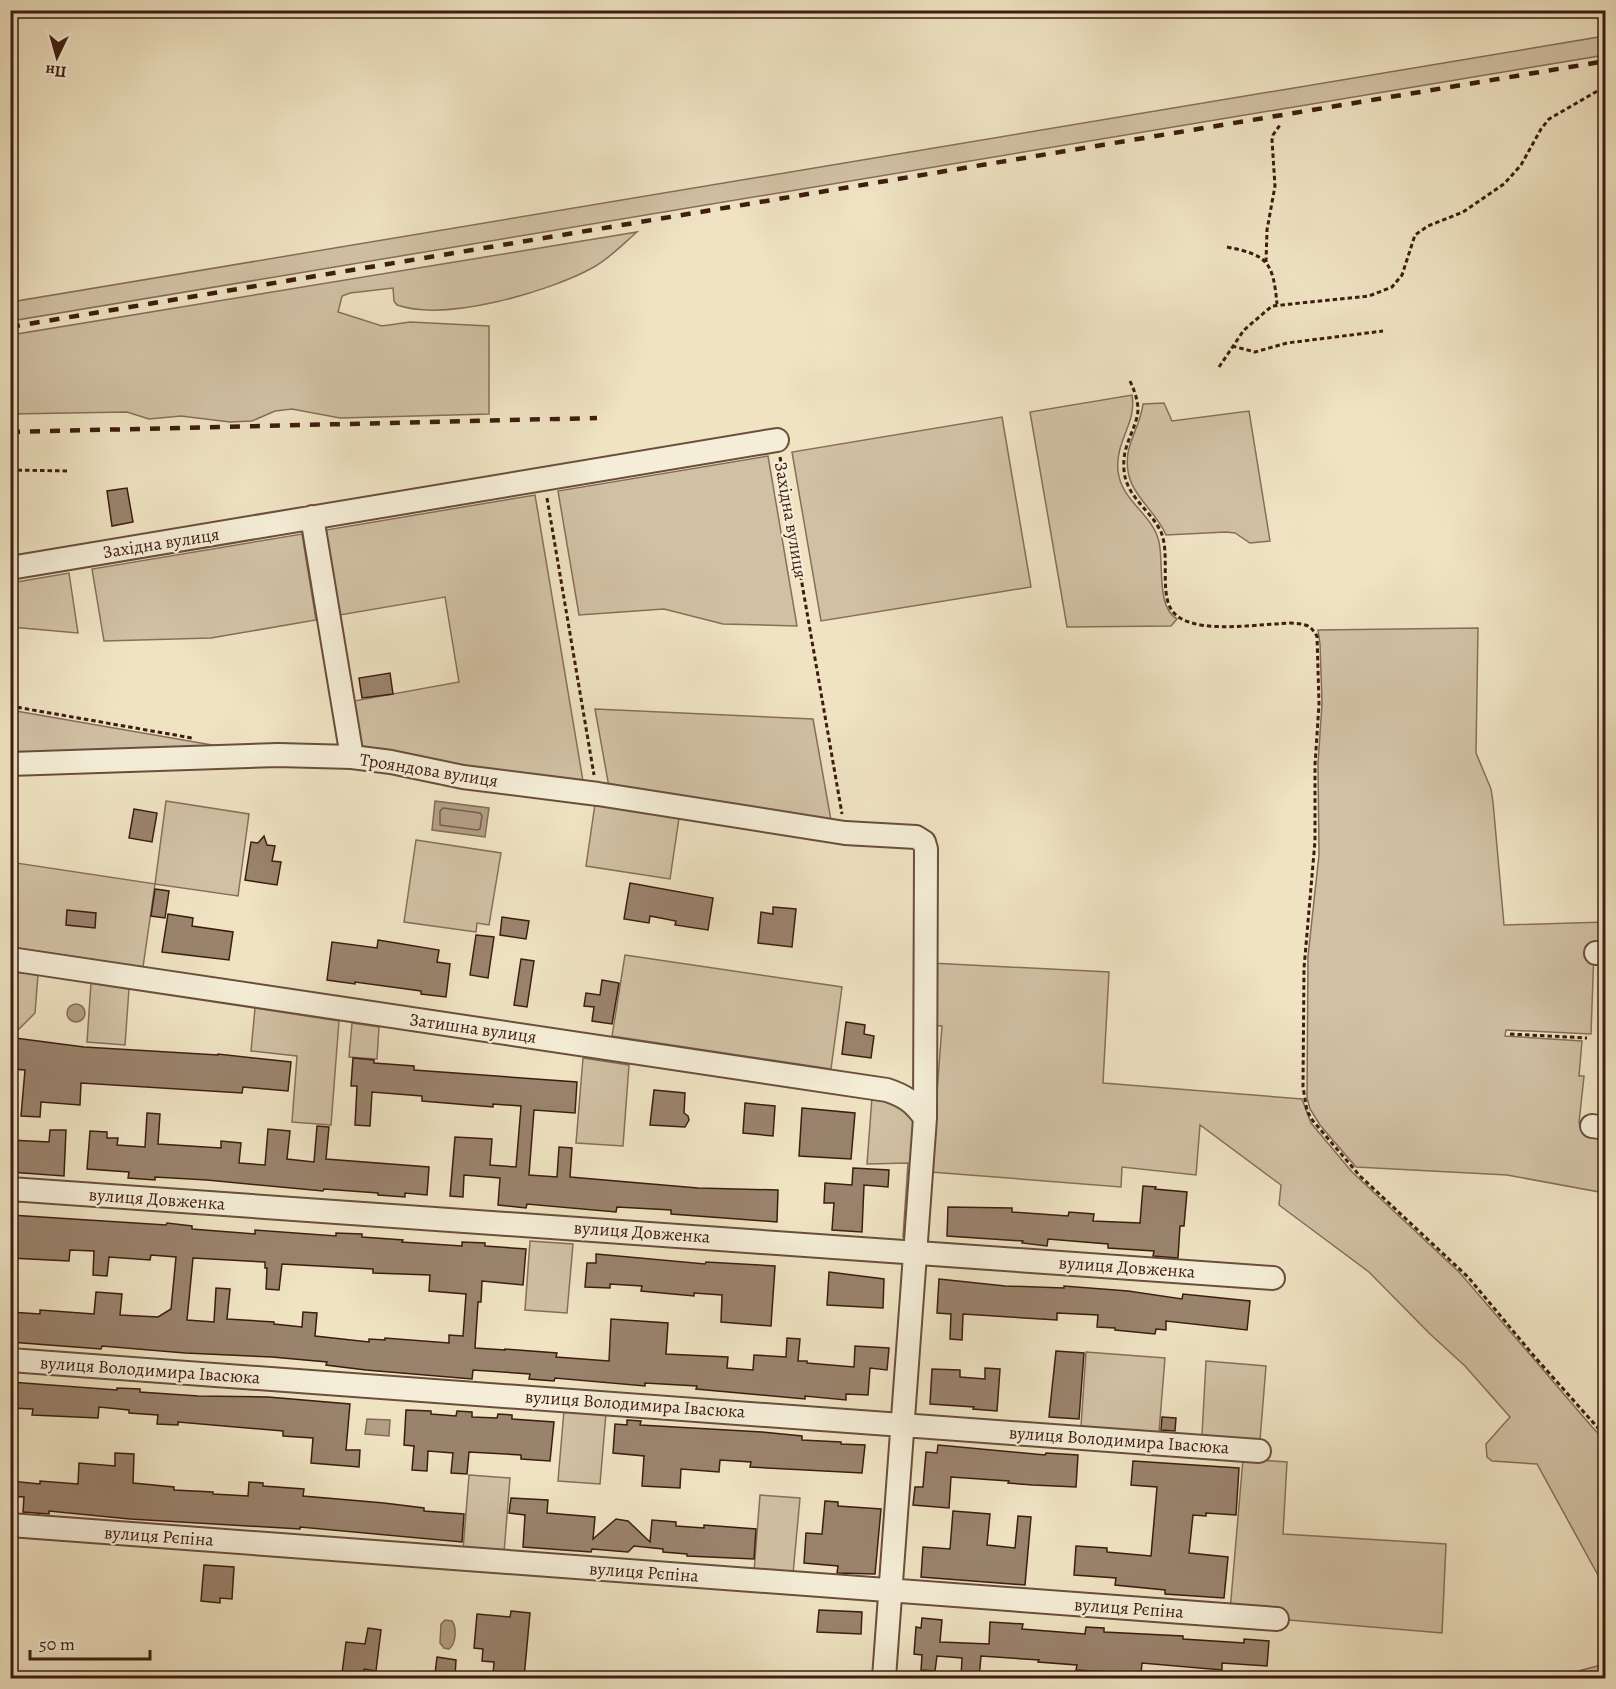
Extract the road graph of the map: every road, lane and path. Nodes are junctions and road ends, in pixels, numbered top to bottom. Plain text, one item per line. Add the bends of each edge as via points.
1 (1605, 86) edge
2 (1280, 125) dead end
3 (1227, 247) dead end
4 (1266, 262) junction
5 (1277, 304) junction
6 (1383, 331) dead end
7 (1232, 346) junction
8 (1220, 367) dead end
9 (1130, 381) dead end
10 (777, 440) joint
11 (10, 470) edge
12 (70, 471) dead end
13 (544, 479) junction
14 (312, 518) junction
15 (10, 568) edge
16 (10, 706) edge
17 (198, 739) dead end
18 (352, 757) junction
19 (10, 764) edge
20 (598, 794) junction
21 (845, 833) junction
22 (10, 959) edge
23 (1510, 1034) dead end
24 (1587, 1038) dead end
25 (925, 1118) junction
26 (10, 1189) edge
27 (915, 1251) junction
28 (1273, 1278) dead end
29 (10, 1359) edge
30 (902, 1424) junction
31 (1605, 1437) edge
32 (1259, 1451) dead end
33 (10, 1525) edge
34 (890, 1590) junction
35 (1278, 1620) dead end
36 (884, 1678) edge

1 - 5 path via 1549,119 1521,165 1504,184 1463,212 1420,230 1411,242 1402,274 1392,287 1369,296
2 - 4 path via 1272,140 1275,186
3 - 4 path via 1254,253
4 - 5 path
5 - 7 path via 1244,330
6 - 7 path via 1255,352
7 - 8 path
9 - 31 path via 1138,408 1123,469 1131,493 1161,532 1170,608 1177,616 1197,624 1293,623 1308,626 1317,636 1315,841 1304,979 1303,1087 1307,1111 1360,1176 1468,1277
10 - 13 street, Західна вулиця
10 - 21 path, Західна вулиця
11 - 12 path
13 - 14 street, Західна вулиця
13 - 20 path
14 - 15 street, Західна вулиця
14 - 18 street
16 - 17 path
18 - 19 street, Трояндова вулиця via 278,755
18 - 20 street, Трояндова вулиця via 463,777
20 - 21 street, Трояндова вулиця
21 - 25 street, Трояндова вулиця via 916,837 926,849
22 - 25 street, Затишна вулиця via 887,1090 912,1101
23 - 24 path
25 - 27 street, Трояндова вулиця
26 - 27 street, вулиця Довженка
27 - 28 street, вулиця Довженка
27 - 30 street, Трояндова вулиця
29 - 30 street, вулиця Володимира Івасюка
30 - 32 street, вулиця Володимира Івасюка
30 - 34 street, Трояндова вулиця
33 - 34 street, вулиця Рєпіна
34 - 35 street, вулиця Рєпіна
34 - 36 street, Трояндова вулиця

